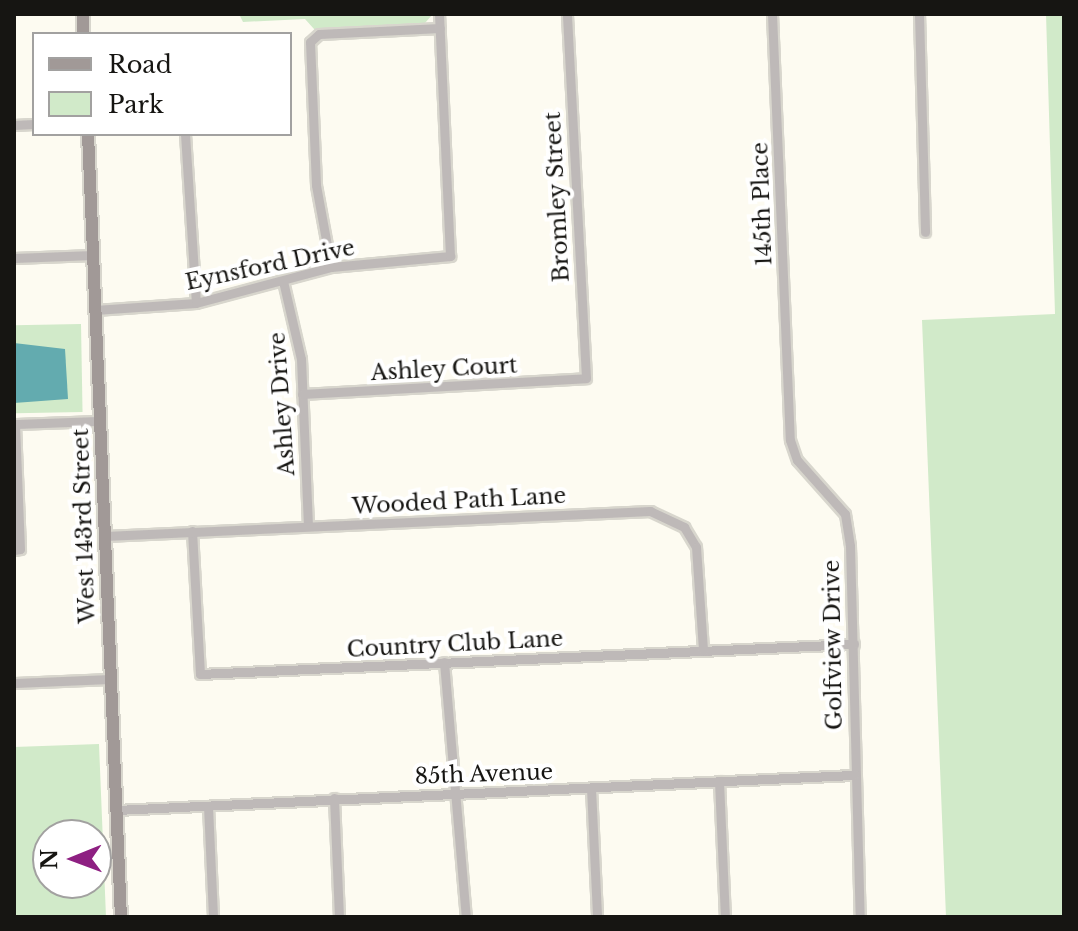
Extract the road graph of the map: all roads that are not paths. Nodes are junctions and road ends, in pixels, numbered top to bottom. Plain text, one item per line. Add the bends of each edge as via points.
1 (439, 14) edge
2 (567, 14) edge
3 (772, 14) edge
4 (919, 14) edge
5 (440, 28) junction
6 (88, 136) edge
7 (185, 136) edge
8 (925, 232) dead end
9 (93, 255) junction
10 (14, 258) edge
11 (331, 267) junction
12 (283, 281) junction
13 (196, 303) junction
14 (95, 310) junction
15 (586, 378) joint
16 (787, 393) joint
17 (302, 394) junction
18 (100, 421) junction
19 (14, 424) edge
20 (308, 526) junction
21 (192, 531) junction
22 (105, 536) junction
23 (14, 550) edge
24 (854, 644) junction
25 (703, 651) junction
26 (444, 662) junction
27 (111, 679) junction
28 (14, 683) edge
29 (854, 775) junction
30 (719, 781) junction
31 (591, 788) junction
32 (456, 793) junction
33 (334, 798) junction
34 (208, 806) junction
35 (116, 810) junction
36 (121, 917) edge
37 (213, 917) edge
38 (339, 917) edge
39 (466, 917) edge
40 (597, 917) edge
41 (725, 917) edge
42 (860, 917) edge

1 - 5 street, Eynsford Drive
2 - 15 street, Bromley Street
3 - 16 street, 145th Place
4 - 8 street
5 - 11 street, Eynsford Drive via 450,256
5 - 11 street via 319,34 310,42 316,185
6 - 9 main road, West 143rd Street
7 - 13 street
9 - 10 street
9 - 14 main road, West 143rd Street
11 - 12 street, Eynsford Drive
12 - 13 street, Eynsford Drive
12 - 17 street, Ashley Drive
13 - 14 street, Eynsford Drive
14 - 18 main road, West 143rd Street
15 - 17 street, Ashley Court
16 - 24 street, Golfview Drive via 797,460 845,514
17 - 20 street, Ashley Drive
18 - 19 street
18 - 22 main road, West 143rd Street
19 - 23 street via 20,549
20 - 21 street, Wooded Path Lane
20 - 25 street, Wooded Path Lane via 658,513 684,527 696,547
21 - 22 street, Wooded Path Lane
21 - 26 street, Country Club Lane via 200,674
22 - 27 main road, West 143rd Street
24 - 25 street, Country Club Lane
24 - 29 street, Golfview Drive
25 - 26 street, Country Club Lane
26 - 32 street
27 - 28 street
27 - 35 main road, West 143rd Street
29 - 30 street, 85th Avenue
29 - 42 street, Golfview Drive
30 - 31 street, 85th Avenue
30 - 41 street
31 - 32 street, 85th Avenue
31 - 40 street
32 - 33 street, 85th Avenue
32 - 39 street
33 - 34 street, 85th Avenue
33 - 38 street
34 - 35 street, 85th Avenue
34 - 37 street
35 - 36 main road, West 143rd Street

